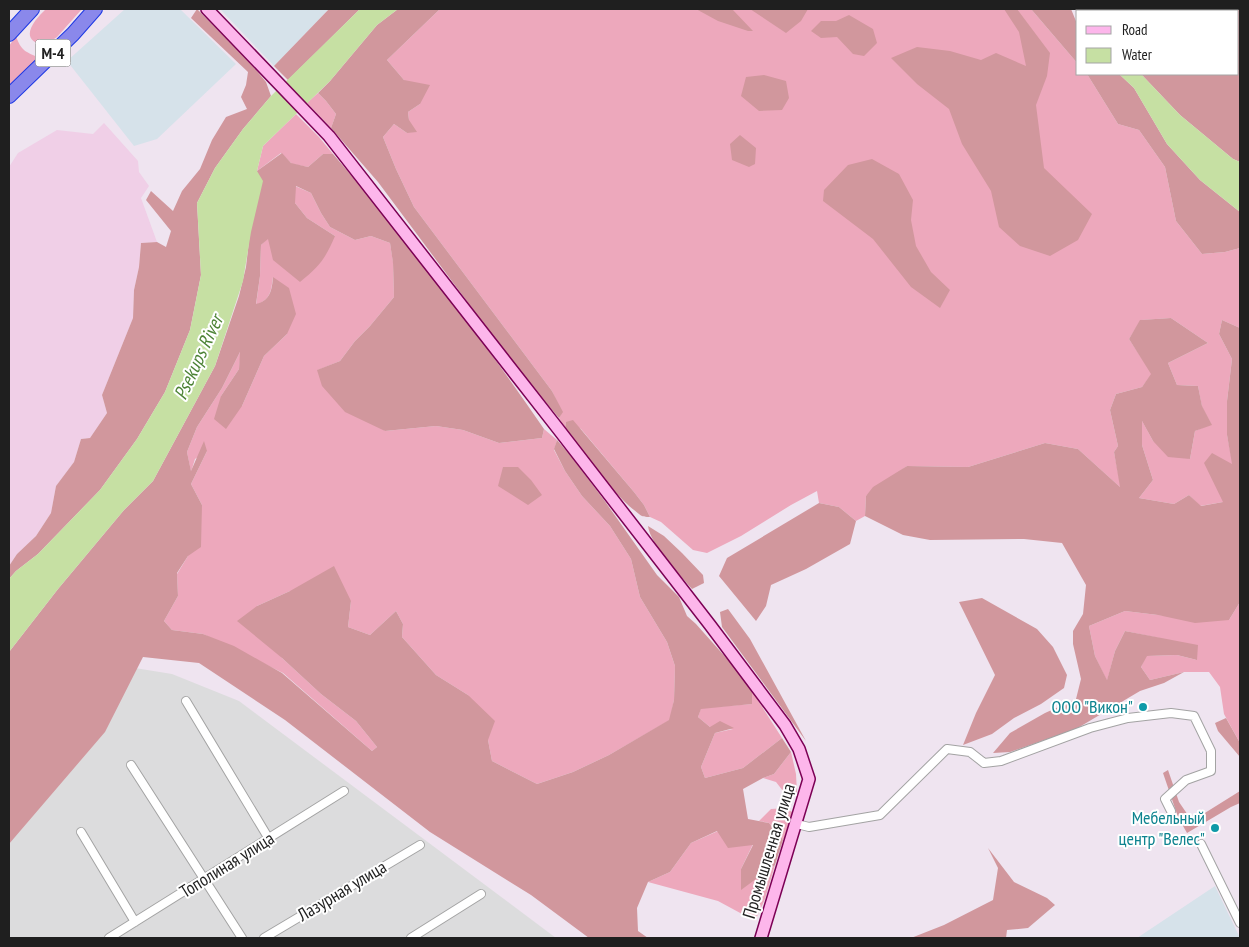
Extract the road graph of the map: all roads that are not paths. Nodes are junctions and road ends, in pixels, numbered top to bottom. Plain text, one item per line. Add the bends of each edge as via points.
1 (32, 9) edge
2 (95, 9) edge
3 (207, 9) edge
4 (9, 34) edge
5 (9, 96) edge
6 (186, 701) dead end
7 (131, 765) dead end
8 (344, 791) dead end
9 (1171, 812) dead end
10 (797, 824) junction
11 (81, 832) dead end
12 (269, 839) junction
13 (1201, 844) dead end
14 (420, 845) dead end
15 (204, 880) junction
16 (481, 894) dead end
17 (136, 922) junction
18 (1240, 923) edge
19 (109, 938) edge
20 (242, 938) edge
21 (264, 938) edge
22 (411, 938) edge
23 (761, 938) edge

1 - 4 highway, М-4
2 - 5 highway, М-4
3 - 10 main road, Промышленная улица via 329,136 785,725 810,779
6 - 12 street
7 - 15 street
8 - 12 street, Тополиная улица
9 - 10 street via 1165,799 1186,780 1211,771 1211,750 1194,716 1171,713 1128,718 1090,728 993,762 984,763 970,752 947,749 880,815 809,827
10 - 23 main road, Промышленная улица
11 - 17 street
12 - 15 street, Тополиная улица
13 - 18 street
14 - 21 street, Лазурная улица
15 - 17 street, Тополиная улица
15 - 20 street
16 - 22 street
17 - 19 street, Тополиная улица

